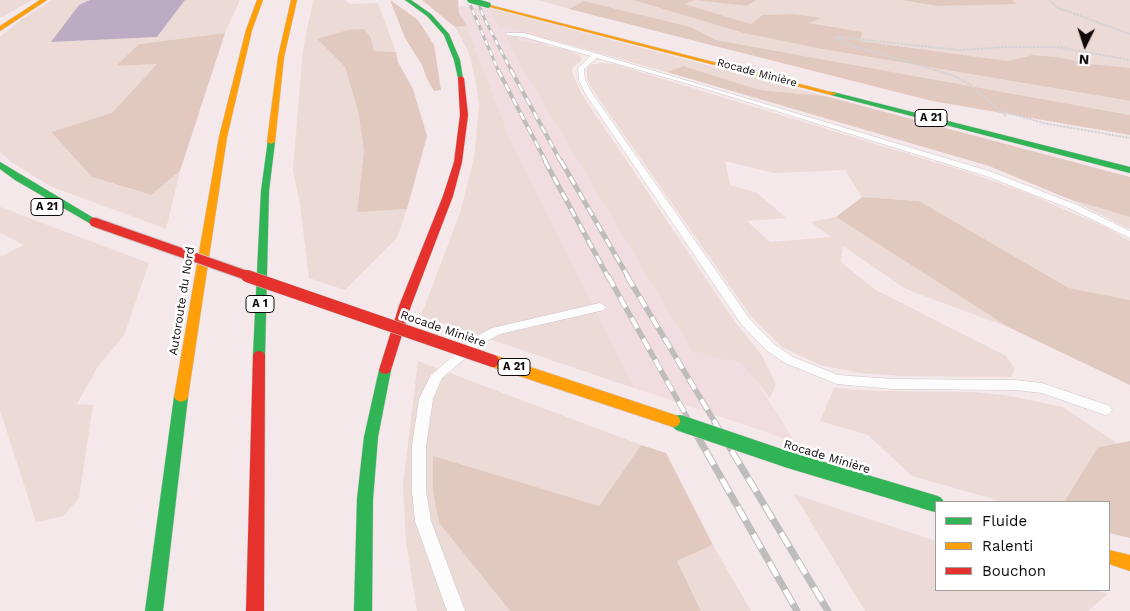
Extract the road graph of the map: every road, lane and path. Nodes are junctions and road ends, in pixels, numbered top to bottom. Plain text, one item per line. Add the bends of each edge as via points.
1 (44, 0) edge
2 (260, 0) edge
3 (294, 0) edge
4 (408, 0) edge
5 (470, 0) edge
6 (1049, 0) edge
7 (485, 2) edge
8 (0, 29) edge
9 (508, 34) dead end
10 (1130, 34) edge
11 (596, 55) junction
12 (1130, 60) edge
13 (998, 110) junction
14 (1008, 118) dead end
15 (1130, 138) edge
16 (0, 165) edge
17 (1130, 170) edge
18 (38, 204) dead end
19 (94, 222) junction
20 (1130, 235) edge
21 (600, 307) dead end
22 (1105, 410) dead end
23 (935, 504) edge
24 (1110, 557) edge
25 (1130, 563) edge
26 (154, 611) edge
27 (255, 611) edge
28 (363, 611) edge
29 (456, 611) edge

1 - 8 highway
2 - 26 highway, Autoroute du Nord via 223,136 188,344
3 - 27 highway, A 1 via 281,57 265,191 259,316
4 - 28 highway via 429,14 447,35 461,77 464,115 458,162 448,196 405,306 383,376 371,437 365,499
5 - 7 highway, Rocade Minière / A 21, bridge
6 - 10 path via 1058,8
7 - 17 highway, Rocade Minière / A 21
9 - 11 lane via 524,35
11 - 20 lane via 989,174 1074,207
11 - 22 lane via 581,68 588,93 745,321 770,347 789,360 837,379 892,384 1015,385 1049,390
12 - 13 path via 1058,47 960,50 836,37 843,43 952,75 970,84
13 - 14 path
13 - 15 path
16 - 19 highway
18 - 19 highway, Rocade Minière / A 21
19 - 23 highway, Rocade Minière / A 21, bridge via 357,315 786,459
21 - 29 lane via 496,331 479,340 437,375 426,399 419,446 419,491 423,521
24 - 25 highway

